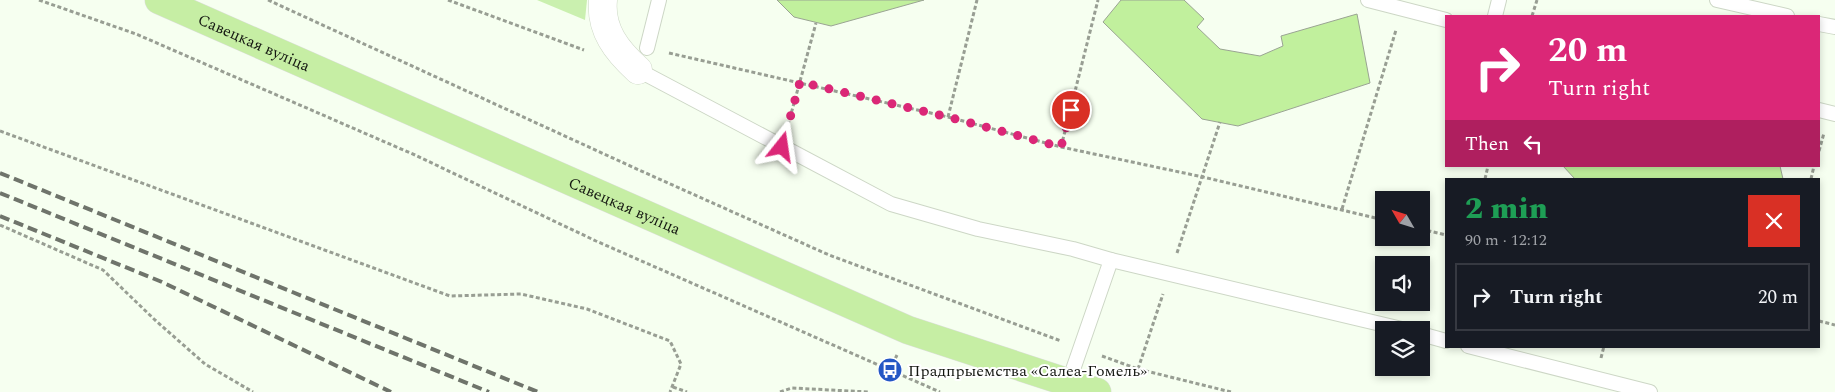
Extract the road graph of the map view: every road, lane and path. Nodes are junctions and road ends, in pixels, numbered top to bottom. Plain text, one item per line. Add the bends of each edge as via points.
1 (39, 0) edge
2 (159, 0) edge
3 (268, 0) edge
4 (448, 0) edge
5 (602, 0) edge
6 (659, 0) edge
7 (977, 0) edge
8 (1098, 0) edge
9 (1368, 0) edge
10 (1499, 0) edge
11 (1536, 0) edge
12 (1717, 0) edge
13 (1403, 8) junction
14 (1494, 15) edge
15 (1532, 15) edge
16 (1783, 15) edge
17 (1445, 20) edge
18 (816, 23) dead end
19 (1820, 24) edge
20 (1835, 27) edge
21 (593, 54) dead end
22 (680, 56) dead end
23 (642, 59) junction
24 (800, 82) junction
25 (1820, 110) edge
26 (1835, 114) edge
27 (948, 117) junction
28 (1220, 122) dead end
29 (0, 132) edge
30 (782, 147) junction
31 (1061, 147) junction
32 (1203, 177) junction
33 (1342, 209) junction
34 (1375, 218) edge
35 (0, 225) edge
36 (1430, 231) edge
37 (1445, 235) edge
38 (1111, 260) junction
39 (1170, 273) junction
40 (1820, 322) edge
41 (1375, 323) edge
42 (1835, 325) edge
43 (1430, 336) edge
44 (1445, 340) edge
45 (1080, 348) junction
46 (1476, 348) edge
47 (1138, 369) junction
48 (1068, 384) junction
49 (673, 387) junction
50 (252, 392) edge
51 (670, 392) edge
52 (687, 392) edge
53 (780, 392) edge
54 (869, 392) edge
55 (940, 392) edge
56 (1097, 392) edge
57 (1231, 392) edge
58 (1650, 392) edge

1 - 55 path via 136,34 416,155 596,241
2 - 48 main road, Савецкая вуліца via 908,330
3 - 45 path via 830,255
4 - 21 path
5 - 23 street via 606,30 617,50
6 - 23 lane
7 - 27 path
8 - 31 path
9 - 13 lane
10 - 14 lane
11 - 15 path
12 - 16 lane
13 - 17 lane
13 - 33 path
18 - 24 path
19 - 20 lane
22 - 24 path
23 - 30 lane
24 - 27 path
24 - 30 path
25 - 26 lane
27 - 31 path
28 - 32 path
29 - 49 path via 450,296 520,294 587,309 670,341 682,364
30 - 38 lane via 890,204 978,229
31 - 32 path
32 - 33 path
32 - 39 path
33 - 34 path
35 - 50 path via 104,270 205,364
36 - 37 path
38 - 39 lane
38 - 45 lane
39 - 41 lane
39 - 47 path
40 - 42 path
43 - 44 lane
45 - 47 path
45 - 48 lane
46 - 58 lane
47 - 57 path
48 - 56 main road, Савецкая вуліца
49 - 51 path
49 - 52 path
53 - 54 path via 792,388

